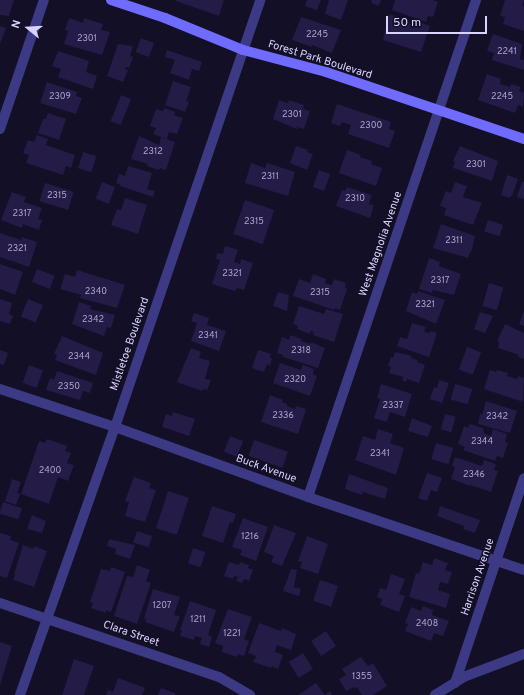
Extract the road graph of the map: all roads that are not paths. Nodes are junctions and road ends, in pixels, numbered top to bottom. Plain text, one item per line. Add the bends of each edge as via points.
1 (44, 0) edge
2 (111, 0) edge
3 (260, 0) edge
4 (476, 0) edge
5 (243, 50) junction
6 (439, 110) junction
7 (0, 129) edge
8 (524, 139) edge
9 (0, 389) edge
10 (115, 427) junction
11 (524, 478) edge
12 (308, 497) junction
13 (496, 560) junction
14 (524, 570) edge
15 (0, 603) edge
16 (47, 618) junction
17 (524, 654) edge
18 (455, 683) junction
19 (20, 695) edge
20 (250, 695) edge
21 (435, 695) edge

1 - 7 street
2 - 5 main road, Forest Park Boulevard via 165,18
3 - 5 street, Mistletoe Boulevard
4 - 6 street, West Magnolia Avenue
5 - 6 main road, Forest Park Boulevard via 326,72
5 - 10 street, Mistletoe Boulevard
6 - 8 main road, Forest Park Boulevard
6 - 12 street, West Magnolia Avenue
9 - 10 street, Buck Avenue
10 - 12 street, Buck Avenue
10 - 16 street, Mistletoe Boulevard
11 - 13 street, Harrison Avenue
12 - 13 street, Buck Avenue
13 - 14 street, Buck Avenue
13 - 18 street, Harrison Avenue
15 - 16 street, Clara Street
16 - 19 street, Mistletoe Boulevard
16 - 20 street, Clara Street via 219,677
17 - 18 street via 466,676
18 - 21 street

